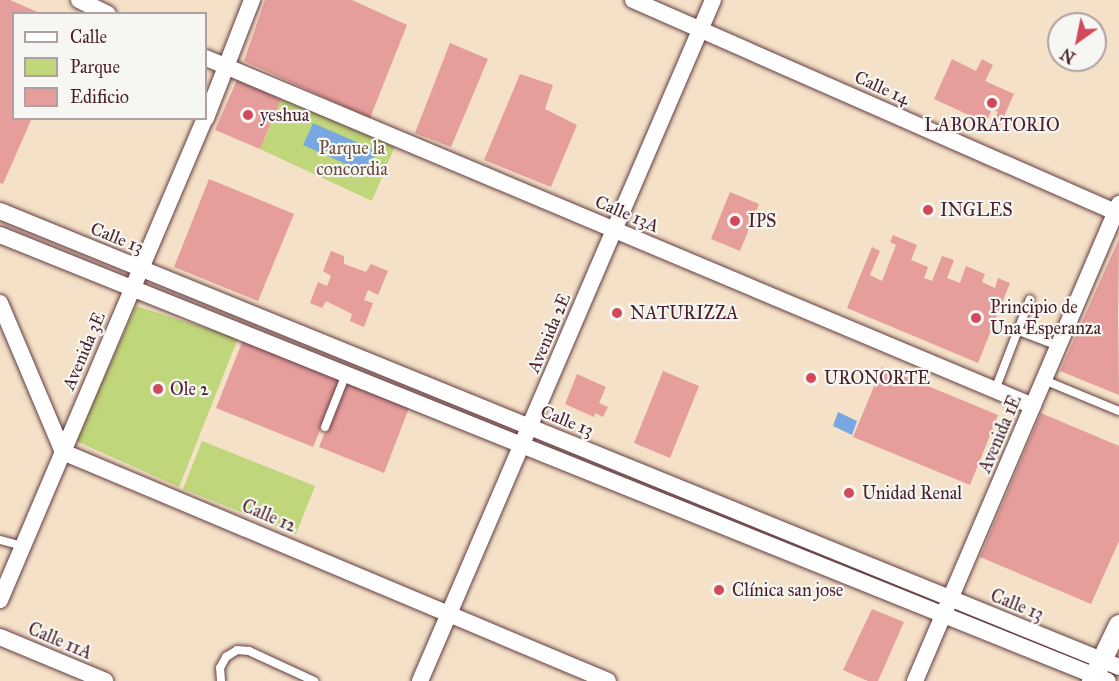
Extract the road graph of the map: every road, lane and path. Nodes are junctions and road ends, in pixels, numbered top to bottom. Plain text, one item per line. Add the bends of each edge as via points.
1 (78, 0) edge
2 (252, 0) edge
3 (633, 0) edge
4 (713, 0) edge
5 (104, 12) edge
6 (700, 29) junction
7 (207, 58) edge
8 (227, 68) junction
9 (207, 113) edge
10 (204, 120) edge
11 (1117, 208) edge
12 (0, 211) edge
13 (614, 230) junction
14 (0, 235) edge
15 (141, 268) junction
16 (132, 288) junction
17 (1030, 299) dead end
18 (0, 303) edge
19 (1019, 331) junction
20 (1058, 346) junction
21 (346, 374) junction
22 (1044, 380) junction
23 (995, 390) junction
24 (1033, 406) junction
25 (1119, 411) edge
26 (325, 427) dead end
27 (529, 427) junction
28 (522, 445) junction
29 (63, 452) junction
30 (0, 540) edge
31 (23, 546) junction
32 (951, 599) junction
33 (0, 600) edge
34 (449, 613) junction
35 (943, 615) junction
36 (1119, 625) edge
37 (0, 638) edge
38 (1103, 673) edge
39 (105, 681) edge
40 (221, 681) edge
41 (314, 681) edge
42 (420, 681) edge
43 (608, 681) edge
44 (915, 681) edge

1 - 5 street
2 - 8 street, Avenida 3E
3 - 6 street, Calle 14
4 - 6 street, Avenida 2E
6 - 11 street, Calle 14
6 - 13 street, Avenida 2E
7 - 8 street, Calle 13A
8 - 9 street, Avenida 3E
8 - 13 street, Calle 13A
10 - 15 street, Avenida 3E
11 - 20 street, Avenida 1E
12 - 15 street, Calle 13
13 - 23 street, Calle 13A
13 - 27 street, Avenida 2E
14 - 16 street, Calle 13
15 - 16 street, Avenida 3E
15 - 27 street, Calle 13
16 - 21 street, Calle 13
16 - 29 street, Avenida 3E
17 - 19 lane
18 - 29 street
19 - 20 lane
19 - 23 lane
20 - 22 street, Avenida 1E
21 - 26 lane
21 - 28 street, Calle 13
22 - 24 street, Avenida 1E
22 - 25 lane
23 - 24 street, Calle 13A
24 - 32 street, Avenida 1E
27 - 28 street, Avenida 2E
27 - 32 street, Calle 13
28 - 34 street, Avenida 2E
28 - 35 street, Calle 13
29 - 31 street, Avenida 3E
29 - 34 street, Calle 12
30 - 31 lane
31 - 33 street, Avenida 3E
32 - 35 street, Avenida 1E
32 - 38 street, Calle 13
34 - 42 street, Avenida 2E
34 - 43 street, Calle 12
35 - 38 street, Calle 13
35 - 44 street, Avenida 1E
36 - 38 street
37 - 39 street, Calle 11A
40 - 41 lane via 220,668 226,657 237,650 249,651

